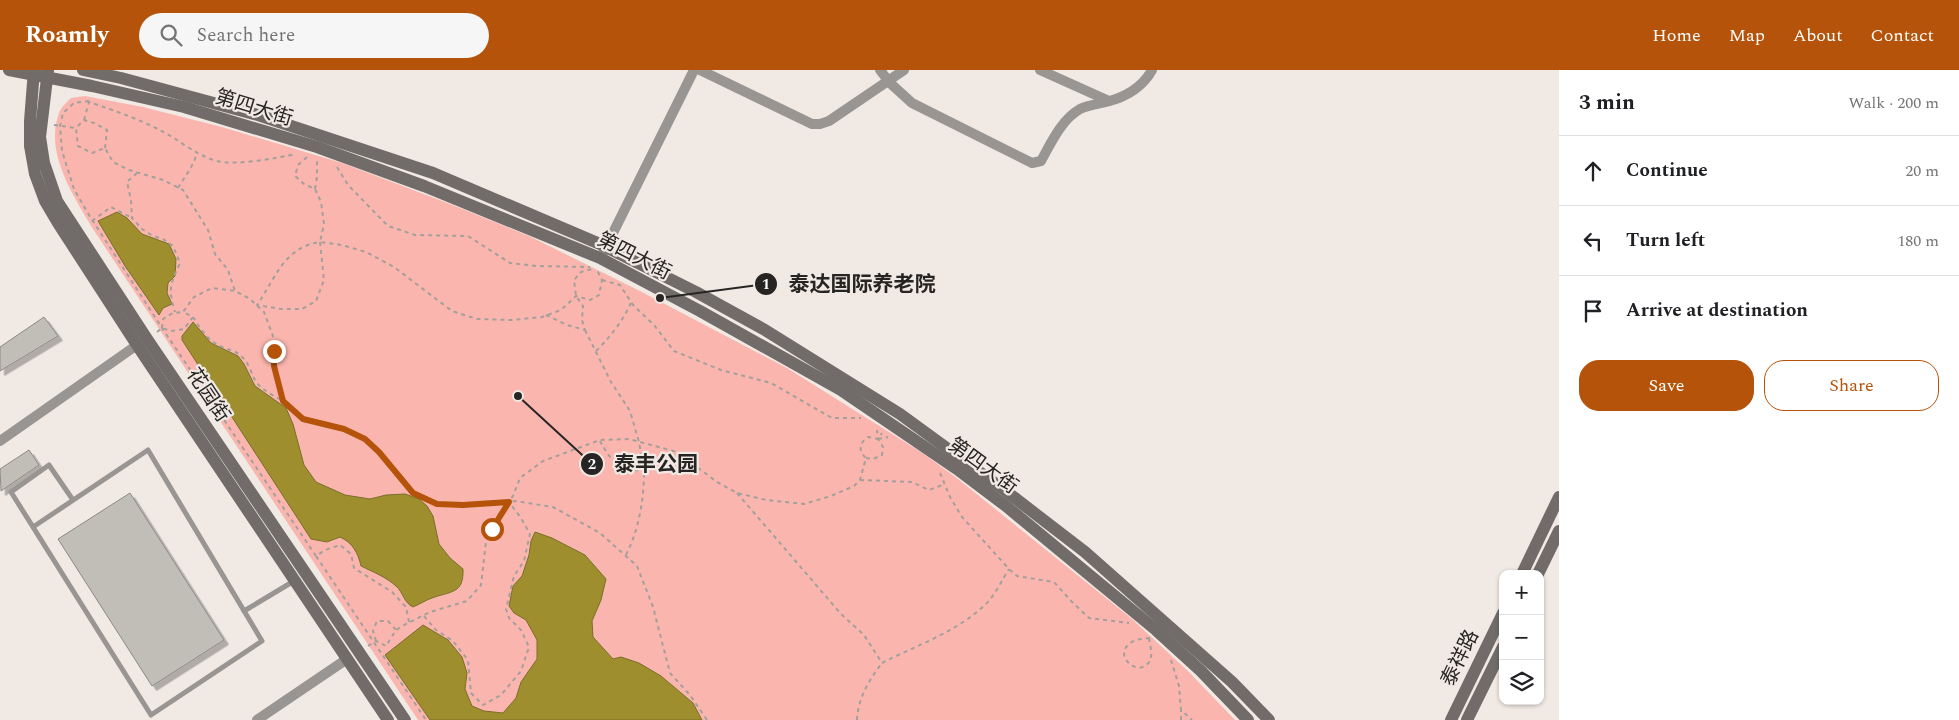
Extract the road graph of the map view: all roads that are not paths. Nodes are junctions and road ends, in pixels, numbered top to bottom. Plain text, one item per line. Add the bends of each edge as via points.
1 (9, 70) edge
2 (83, 70) edge
3 (694, 70) edge
4 (700, 70) edge
5 (880, 70) edge
6 (904, 70) edge
7 (1040, 70) edge
8 (1152, 70) edge
9 (34, 72) edge
10 (49, 72) edge
11 (888, 82) junction
12 (1109, 101) junction
13 (601, 258) junction
14 (142, 342) junction
15 (0, 441) edge
16 (1559, 497) edge
17 (73, 500) junction
18 (33, 527) junction
19 (1559, 531) edge
20 (1524, 570) edge
21 (1540, 570) edge
22 (294, 581) junction
23 (244, 611) junction
24 (1502, 615) edge
25 (1499, 654) edge
26 (347, 659) junction
27 (257, 720) edge
28 (388, 720) edge
29 (405, 720) edge
30 (1248, 720) edge
31 (1269, 720) edge
32 (1451, 720) edge
33 (1467, 720) edge

1 - 9 street
2 - 13 street, 第四大街 via 258,115 433,173
3 - 13 street
4 - 11 street via 812,124 829,121
5 - 11 street
6 - 11 street
7 - 12 street
8 - 12 street via 1138,88
9 - 10 street
9 - 14 street, 花园街 via 30,146 40,189 58,223
10 - 13 street, 第四大街 via 79,84 184,107 424,186
10 - 14 street, 花园街 via 40,137 44,163 57,201
11 - 12 street via 912,103 1032,163 1041,161 1057,132 1080,109
13 - 30 street, 第四大街 via 841,390 883,424 1006,506 1148,623
13 - 31 street, 第四大街 via 696,292 765,330 900,414 1085,552 1232,682
14 - 15 street
14 - 22 street, 花园街
14 - 29 street, 花园街
16 - 20 street
17 - 18 lane
17 - 18 lane via 49,465 11,492
17 - 23 lane via 148,450
18 - 23 lane via 151,715 262,642
19 - 21 street
22 - 23 lane
22 - 26 street, 花园街
24 - 32 street, 泰祥路
25 - 33 street, 泰祥路
26 - 27 street
26 - 28 street, 花园街

